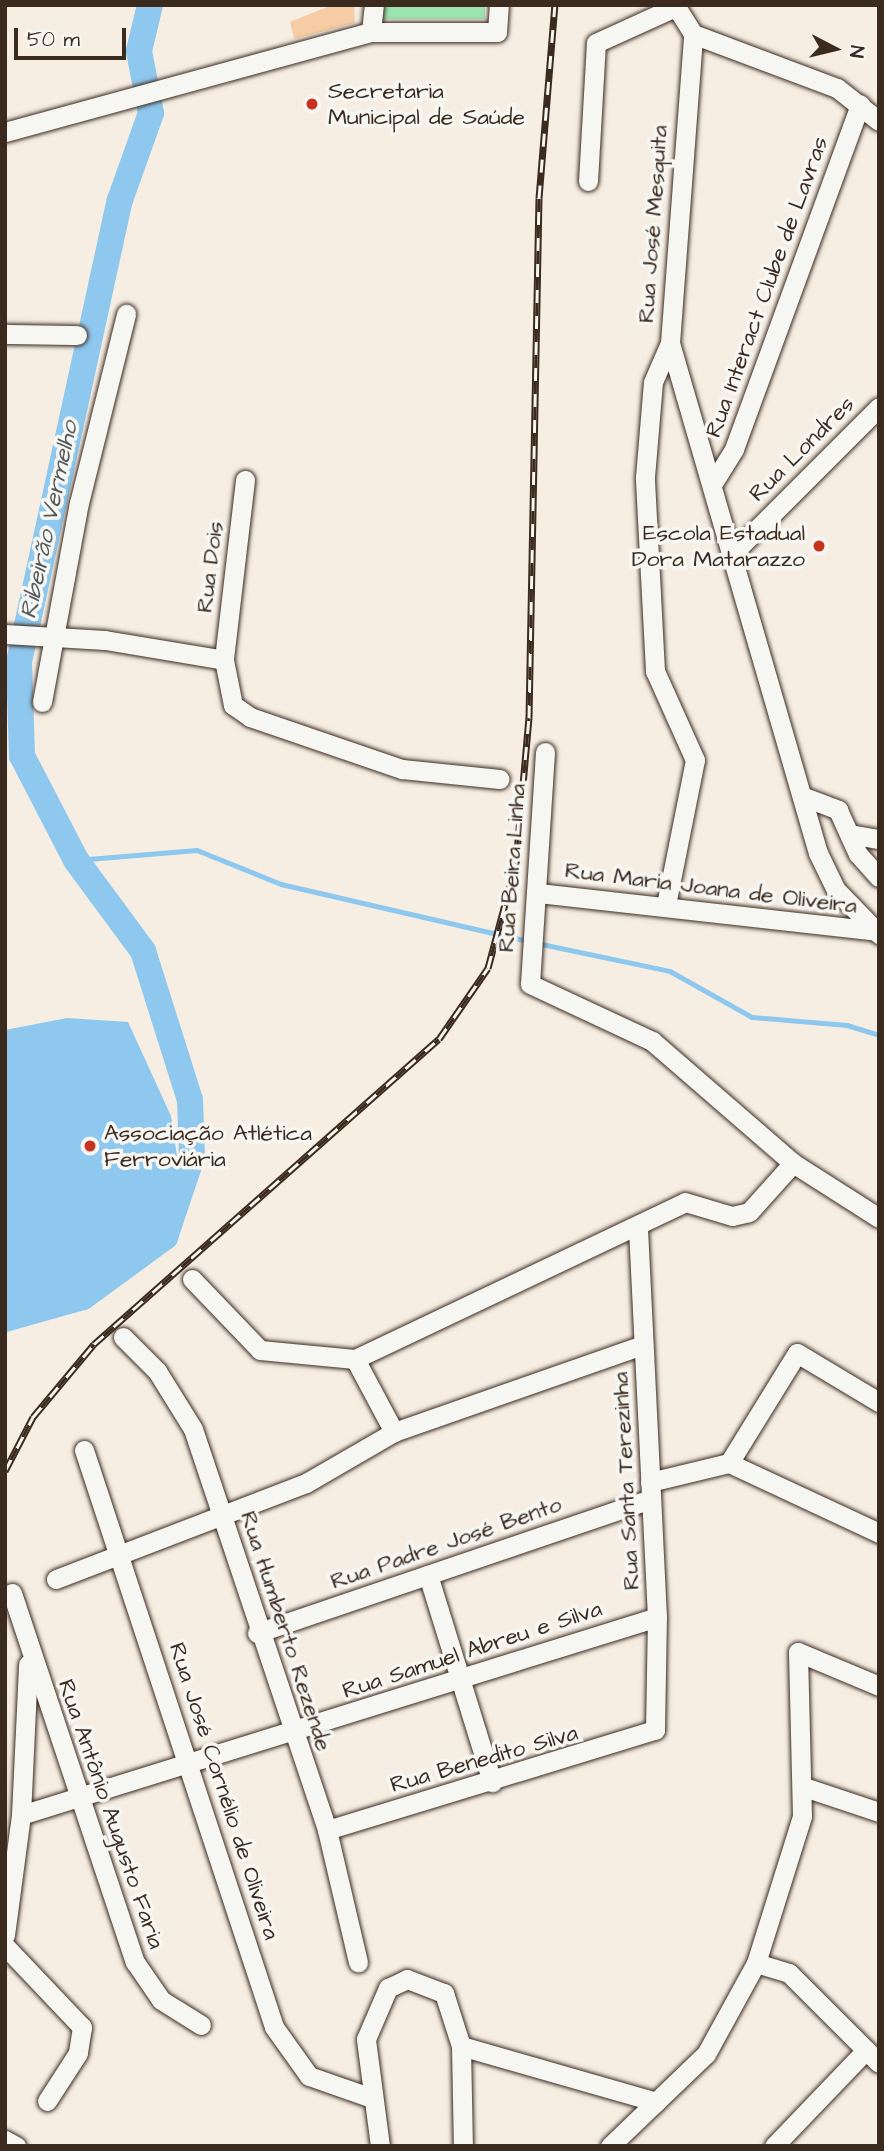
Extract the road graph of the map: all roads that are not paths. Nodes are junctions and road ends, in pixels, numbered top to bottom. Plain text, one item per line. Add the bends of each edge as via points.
1 (374, 5) edge
2 (499, 5) edge
3 (675, 6) edge
4 (371, 32) junction
5 (693, 34) junction
6 (860, 104) junction
7 (879, 121) edge
8 (5, 132) edge
9 (588, 181) dead end
10 (126, 314) dead end
11 (5, 334) edge
12 (77, 335) dead end
13 (670, 343) junction
14 (879, 407) edge
15 (245, 480) dead end
16 (713, 483) junction
17 (731, 555) junction
18 (10, 634) edge
19 (50, 635) junction
20 (224, 660) junction
21 (42, 702) dead end
22 (545, 752) dead end
23 (499, 779) dead end
24 (802, 796) junction
25 (850, 835) junction
26 (879, 839) edge
27 (879, 877) edge
28 (539, 893) junction
29 (666, 905) junction
30 (878, 932) edge
31 (793, 1163) junction
32 (879, 1218) edge
33 (638, 1226) junction
34 (192, 1279) dead end
35 (123, 1337) dead end
36 (643, 1345) junction
37 (355, 1359) junction
38 (879, 1402) edge
39 (394, 1432) junction
40 (84, 1450) dead end
41 (729, 1463) junction
42 (650, 1490) junction
43 (222, 1517) junction
44 (879, 1533) edge
45 (120, 1554) junction
46 (428, 1575) junction
47 (56, 1579) dead end
48 (12, 1592) dead end
49 (657, 1617) junction
50 (257, 1633) junction
51 (28, 1650) junction
52 (459, 1679) junction
53 (879, 1686) edge
54 (294, 1733) junction
55 (653, 1733) joint
56 (188, 1766) junction
57 (492, 1782) junction
58 (804, 1787) junction
59 (81, 1800) junction
60 (879, 1812) edge
61 (21, 1815) junction
62 (327, 1830) junction
63 (5, 1935) edge
64 (5, 1946) edge
65 (358, 1962) dead end
66 (756, 1963) junction
67 (201, 2025) dead end
68 (461, 2046) junction
69 (872, 2057) edge
70 (372, 2098) junction
71 (47, 2101) dead end
72 (656, 2102) junction
73 (5, 2140) edge
74 (16, 2146) edge
75 (380, 2146) edge
76 (463, 2146) edge
77 (610, 2146) edge
78 (774, 2146) edge

1 - 4 street
2 - 4 street via 497,32
3 - 5 street
3 - 9 street via 596,43
4 - 8 street
5 - 6 street via 837,88
5 - 13 street, Rua José Mesquita
6 - 7 street
6 - 16 street, Rua Interact Clube de Lavras via 734,449
10 - 19 street
11 - 12 street
13 - 16 street
13 - 29 street, Rua José Mesquita via 653,382 645,577 655,671 695,768
14 - 17 street, Rua Londres
15 - 20 street, Rua Dois
16 - 17 street
17 - 24 street
18 - 19 street
19 - 20 street
19 - 21 street
20 - 23 street, Rua Dois via 227,693 250,718 402,769
22 - 28 street, Rua Beira Linha
24 - 25 street via 830,802
24 - 30 street via 827,876
25 - 26 street
25 - 27 street
28 - 29 street, Rua Maria Joana de Oliveira
28 - 31 street, Rua Beira Linha via 532,986 652,1041
29 - 30 street, Rua Maria Joana de Oliveira
31 - 32 street
31 - 33 street via 743,1215 685,1202
33 - 36 street, Rua Santa Terezinha
33 - 37 street
34 - 37 street via 260,1350
35 - 43 street, Rua Humberto Rezende via 179,1401
36 - 39 street
36 - 42 street, Rua Santa Terezinha
37 - 39 street
38 - 41 street via 800,1352 788,1361
39 - 43 street via 306,1483
40 - 45 street, Rua José Cornélio de Oliveira
41 - 42 street, Rua Padre José Bento
41 - 44 street
42 - 46 street, Rua Padre José Bento
42 - 49 street, Rua Santa Terezinha
43 - 45 street
43 - 50 street, Rua Humberto Rezende
45 - 47 street
45 - 56 street, Rua José Cornélio de Oliveira
46 - 50 street, Rua Padre José Bento
46 - 52 street
48 - 51 street, Rua Antônio Augusto Faria
49 - 52 street, Rua Samuel Abreu e Silva
49 - 55 street, Rua Santa Terezinha
50 - 54 street, Rua Humberto Rezende
51 - 59 street, Rua Antônio Augusto Faria
51 - 61 street
52 - 54 street, Rua Samuel Abreu e Silva
52 - 57 street
53 - 58 street via 798,1652
54 - 56 street, Rua Samuel Abreu e Silva
54 - 62 street, Rua Humberto Rezende
55 - 57 street, Rua Benedito Silva
56 - 59 street, Rua Samuel Abreu e Silva
56 - 70 street, Rua José Cornélio de Oliveira via 286,2051 325,2087
57 - 62 street, Rua Benedito Silva
58 - 60 street
58 - 66 street via 802,1816
59 - 61 street, Rua Samuel Abreu e Silva
59 - 67 street, Rua Antônio Augusto Faria via 147,1985
61 - 63 street
62 - 65 street, Rua Humberto Rezende
64 - 71 street via 83,2033 78,2053
66 - 69 street via 789,1973
66 - 72 street via 706,2054
68 - 70 street via 444,1993 407,1979 388,1987 366,2039
68 - 72 street
68 - 76 street
69 - 78 street
70 - 75 street
72 - 77 street
73 - 74 street

